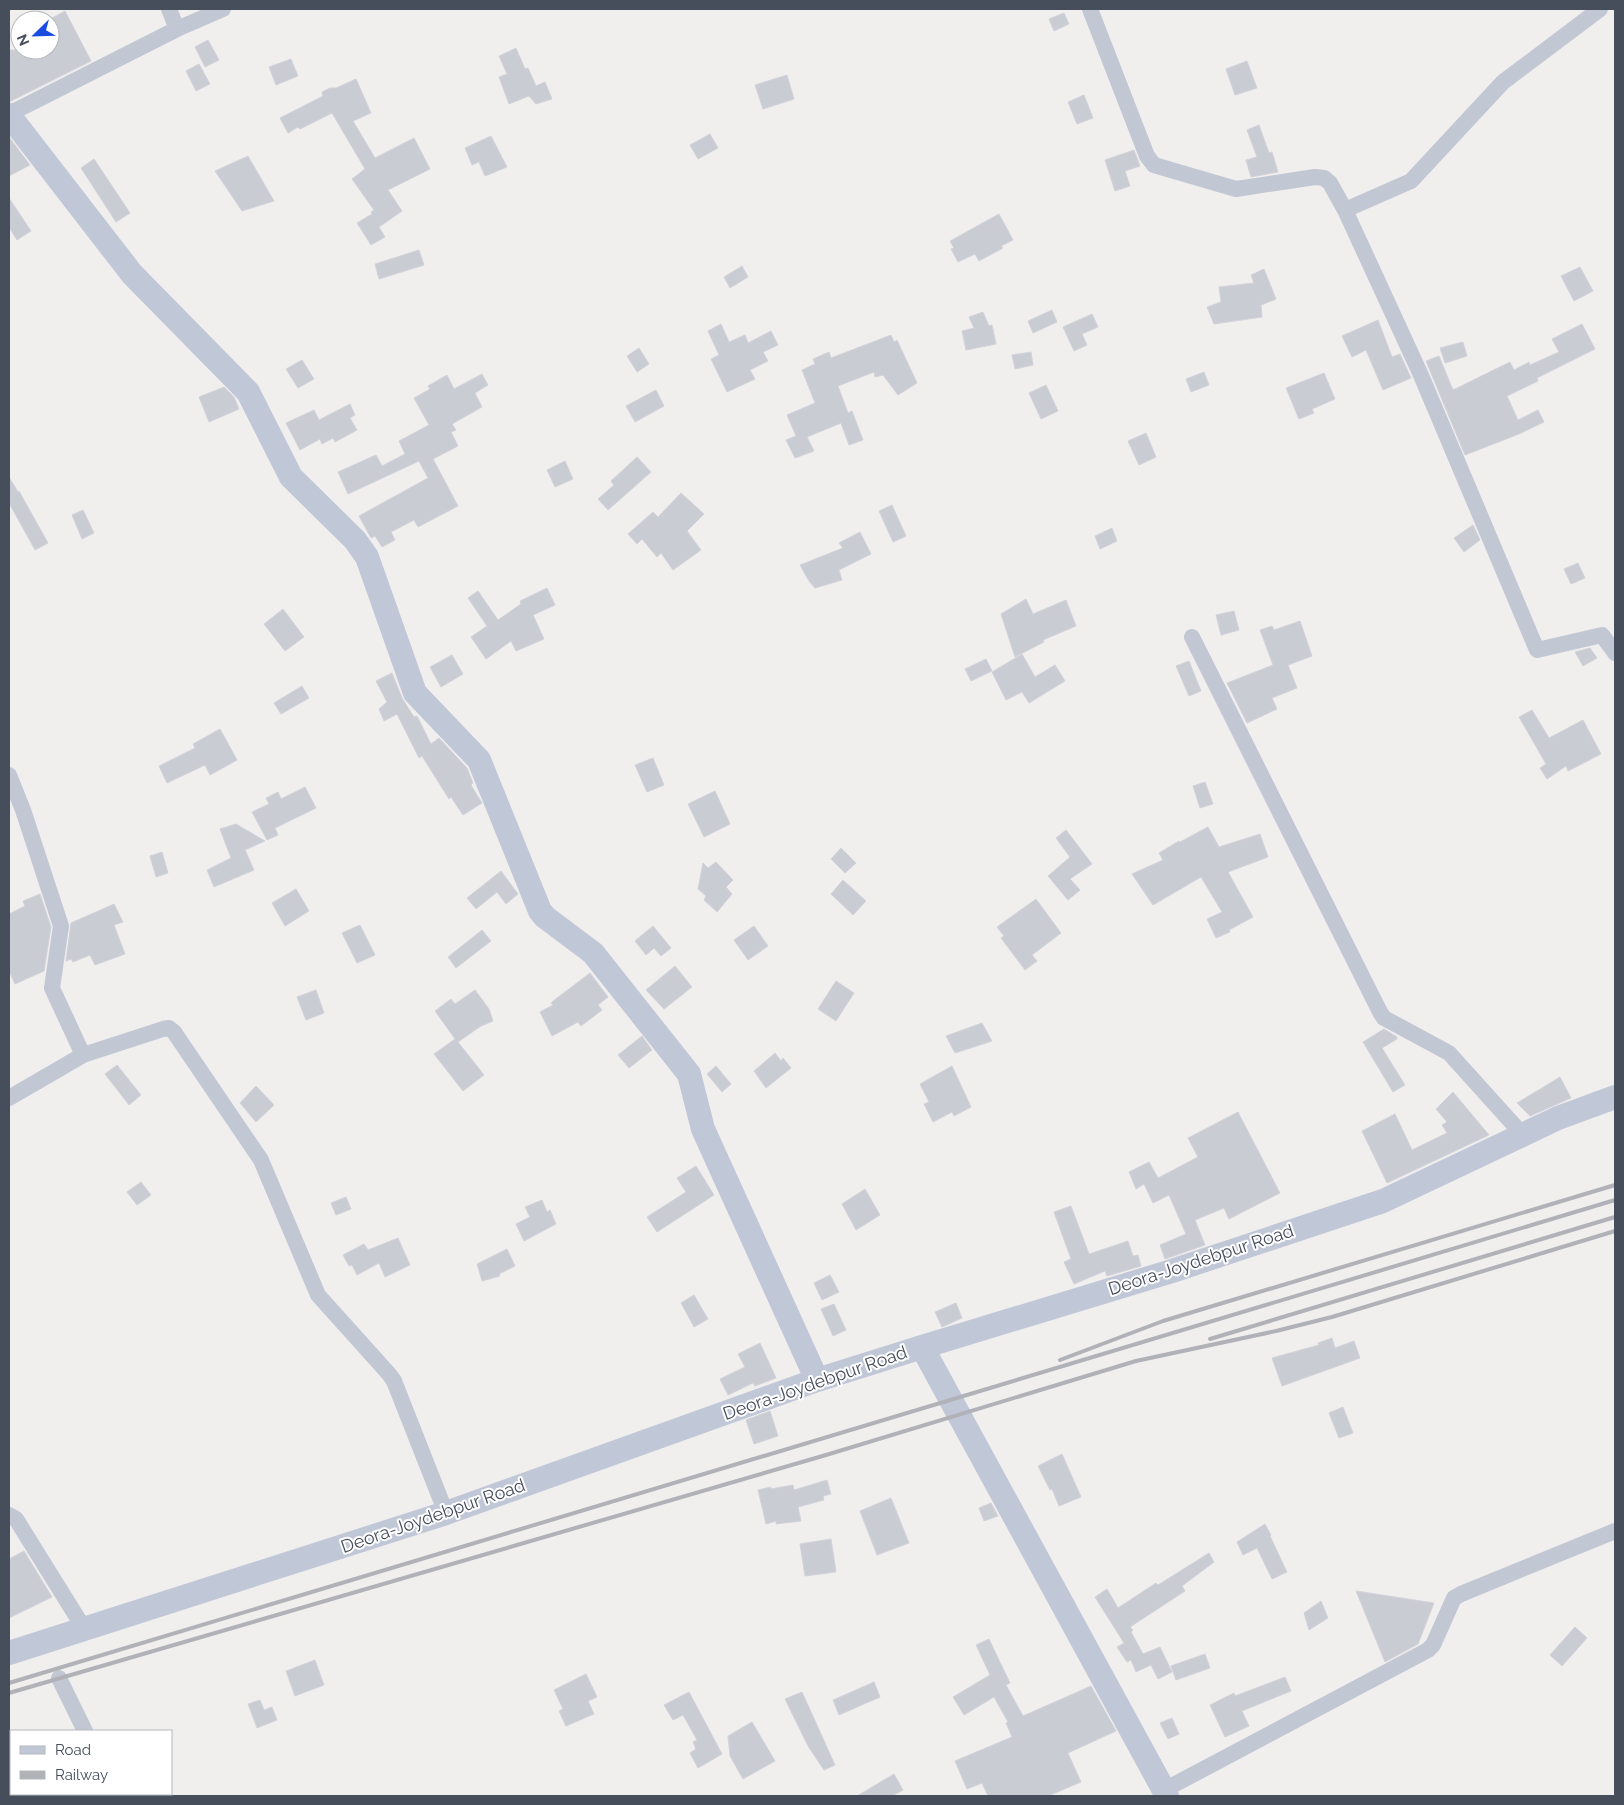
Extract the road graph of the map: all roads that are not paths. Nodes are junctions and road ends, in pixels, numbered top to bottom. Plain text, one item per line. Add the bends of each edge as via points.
1 (169, 9) edge
2 (223, 9) edge
3 (1090, 9) edge
4 (1600, 9) edge
5 (177, 29) junction
6 (9, 115) edge
7 (1345, 210) junction
8 (1192, 638) dead end
9 (1615, 653) edge
10 (9, 775) edge
11 (83, 1055) junction
12 (1615, 1097) edge
13 (9, 1098) edge
14 (1523, 1135) junction
15 (922, 1347) junction
16 (817, 1380) junction
17 (446, 1513) junction
18 (9, 1515) edge
19 (1615, 1531) edge
20 (84, 1630) junction
21 (9, 1654) edge
22 (59, 1678) dead end
23 (85, 1730) edge
24 (1166, 1793) edge

1 - 5 street
2 - 5 street
3 - 7 street via 1147,156 1154,165 1236,189 1324,178
4 - 7 street via 1503,82 1411,181
5 - 6 street
6 - 16 street via 132,274 248,392 291,477 368,557 415,694 479,760 540,911 593,953 689,1074 703,1130
7 - 9 street via 1420,373 1537,650 1602,635
8 - 14 street via 1380,1012 1384,1018 1449,1053
10 - 11 street via 61,926 52,988
11 - 13 street
11 - 17 street via 163,1029 169,1028 174,1032 262,1160 318,1295 394,1381
12 - 14 street, Deora-Joydebpur Road
14 - 15 street, Deora-Joydebpur Road via 1384,1200 1172,1271
15 - 16 street, Deora-Joydebpur Road
15 - 24 street
16 - 17 street, Deora-Joydebpur Road
17 - 20 street, Deora-Joydebpur Road
18 - 20 street via 16,1519
19 - 24 street via 1454,1598 1428,1650
20 - 21 street, Deora-Joydebpur Road
22 - 23 street

